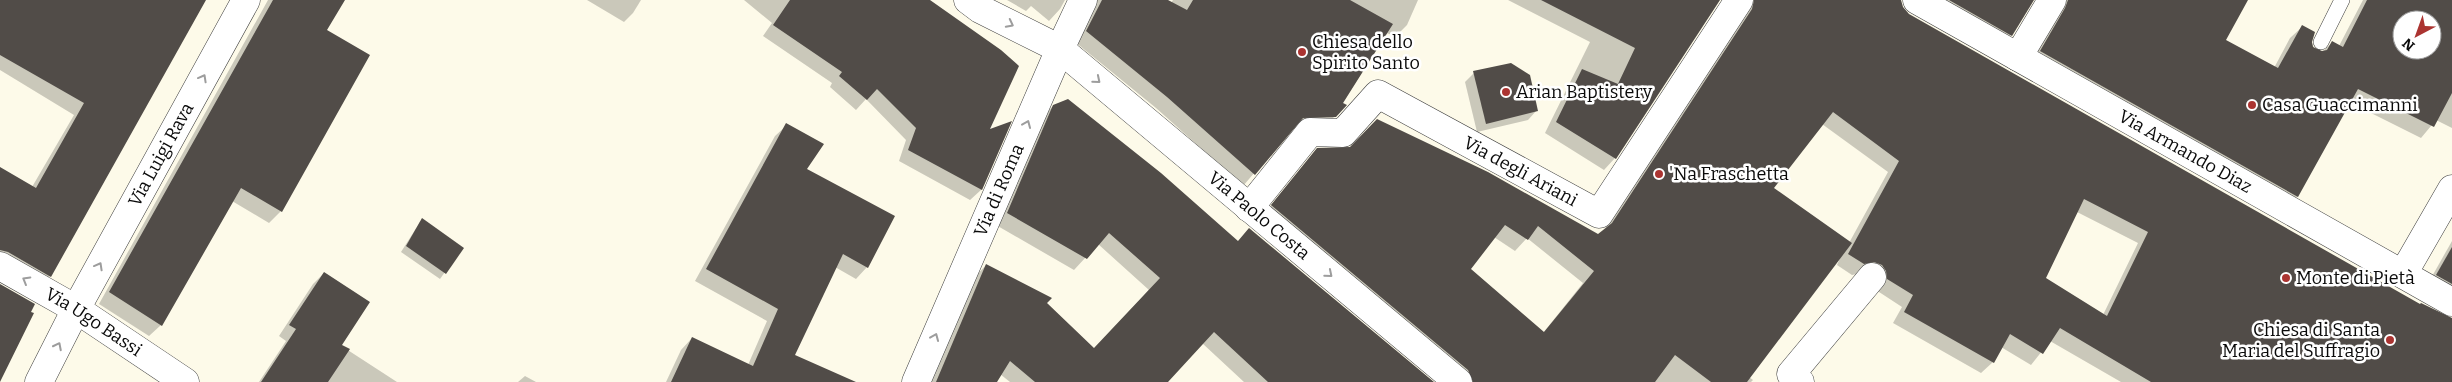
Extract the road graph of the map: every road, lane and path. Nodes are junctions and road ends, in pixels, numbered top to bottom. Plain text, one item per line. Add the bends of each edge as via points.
1 (246, 0) edge
2 (968, 0) edge
3 (1083, 0) edge
4 (1739, 0) edge
5 (1917, 0) edge
6 (2052, 0) edge
7 (2342, 0) edge
8 (2321, 42) dead end
9 (1060, 49) junction
10 (2018, 57) junction
11 (2452, 189) edge
12 (1249, 208) junction
13 (0, 266) edge
14 (2404, 274) junction
15 (1872, 277) dead end
16 (2452, 302) edge
17 (76, 309) junction
18 (39, 382) edge
19 (185, 382) edge
20 (916, 382) edge
21 (1458, 382) edge
22 (1800, 382) edge

17 -> 1 street, Via Luigi Rava
2 -> 9 street, Via Paolo Costa
3 - 9 street, Via di Roma
4 - 12 street, Via degli Ariani via 1599,214 1378,94 1343,133 1310,132
5 - 10 street, Via Armando Diaz
6 - 10 street
7 - 8 lane
9 -> 12 street, Via Paolo Costa
20 -> 9 street, Via di Roma
10 - 14 street, Via Armando Diaz
11 - 14 street
12 -> 21 street, Via Paolo Costa
17 -> 13 street, Via Ugo Bassi
14 - 16 street, Via Armando Diaz
15 - 22 street via 1791,374
18 -> 17 street, Via Luigi Rava
17 - 19 street, Via Ugo Bassi

